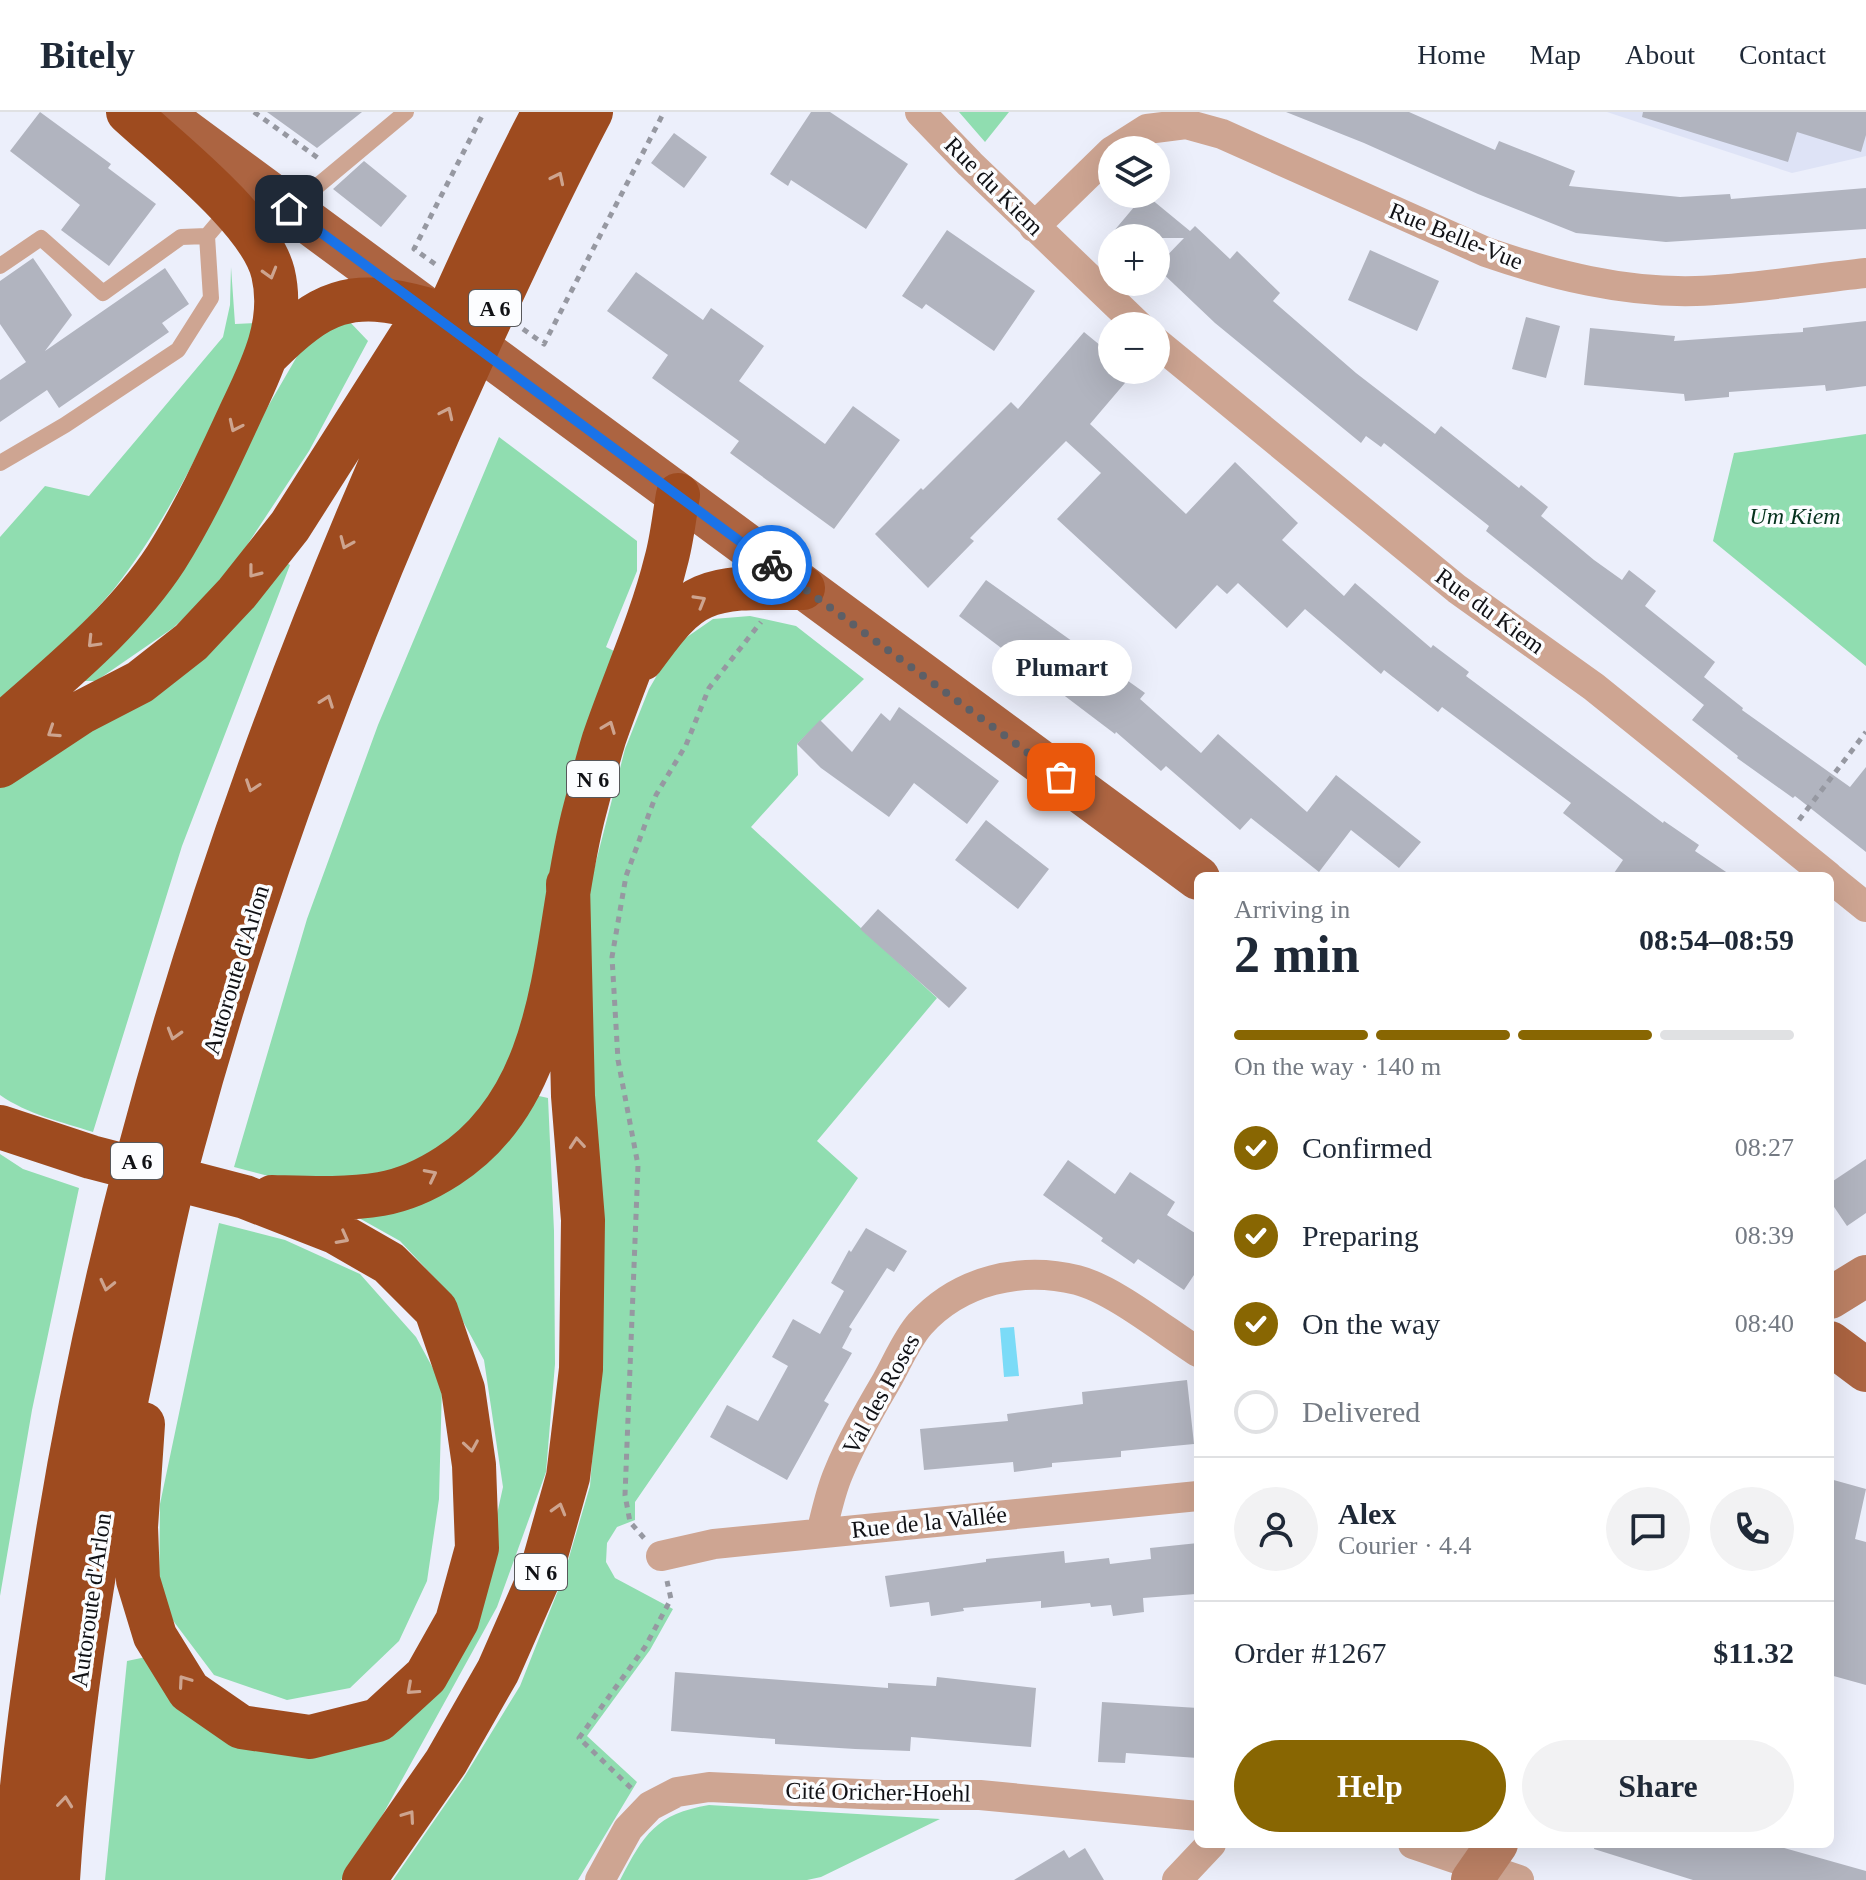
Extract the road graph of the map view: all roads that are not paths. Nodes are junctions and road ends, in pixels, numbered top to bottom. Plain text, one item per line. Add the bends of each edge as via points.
1 (128, 112) edge
2 (159, 112) edge
3 (406, 112) edge
4 (544, 112) edge
5 (591, 112) edge
6 (920, 112) edge
7 (1136, 136) edge
8 (1098, 165) edge
9 (496, 206) junction
10 (230, 209) junction
11 (289, 209) junction
12 (1034, 227) junction
13 (0, 266) edge
14 (1866, 273) edge
15 (391, 276) junction
16 (425, 309) joint
17 (1124, 312) edge
18 (1170, 353) edge
19 (267, 355) junction
20 (0, 463) edge
21 (678, 495) junction
22 (803, 588) junction
23 (629, 677) junction
24 (0, 727) edge
25 (0, 766) edge
26 (1823, 872) edge
27 (1194, 875) edge
28 (1834, 881) edge
29 (568, 884) junction
30 (1866, 907) edge
31 (0, 1113) edge
32 (18, 1134) edge
33 (245, 1197) junction
34 (1866, 1276) edge
35 (149, 1293) junction
36 (1834, 1296) edge
37 (1834, 1346) edge
38 (1194, 1349) edge
39 (1866, 1370) edge
40 (1194, 1496) edge
41 (821, 1533) junction
42 (661, 1556) road end
43 (1194, 1816) edge
44 (1207, 1848) edge
45 (1426, 1848) edge
46 (1492, 1868) edge
47 (15, 1880) edge
48 (58, 1880) edge
49 (364, 1880) edge
50 (600, 1880) edge
51 (1177, 1880) edge

1 - 10 highway
2 - 10 main road
3 - 11 lane
4 - 9 highway, Autoroute d'Arlon / A 6
35 -> 5 highway, Autoroute d'Arlon / A 6 via 182,1148 233,971 358,620 493,312
6 - 12 street, Rue du Kiem
7 - 14 street, Rue Belle-Vue via 1147,129 1186,124 1222,134 1486,252 1603,285 1695,291
8 - 12 street, Rue Belle-Vue
9 -> 25 highway via 290,526 237,593 191,642 140,682 82,712
9 -> 47 highway, Autoroute d'Arlon / A 6 via 376,471 252,785 134,1173 72,1442 38,1658
10 - 11 main road
10 - 13 lane via 103,293 41,238
10 -> 19 highway via 252,230 273,272 277,317
10 - 20 lane via 211,298 178,350
11 - 15 main road
12 - 17 street, Rue du Kiem
15 - 16 highway
15 - 19 highway via 295,327
16 - 21 main road via 533,362
18 - 26 street, Rue du Kiem via 1457,589 1594,687
19 -> 24 highway via 207,486 165,559 83,653
21 - 22 main road
21 - 23 highway, N 6 via 666,561
23 -> 22 highway, N 6 via 669,624 702,597 728,590
22 - 27 main road
29 -> 23 highway, N 6 via 604,739
28 - 30 street, Rue du Kiem
33 -> 29 highway, N 6 via 383,1194 429,1178 469,1153 502,1117 526,1076 550,1001
49 -> 29 highway, N 6 via 446,1762 498,1671 541,1573 568,1477 581,1369 583,1235 573,1096
31 - 32 highway
32 - 33 highway, A 6
33 -> 35 highway, A 6 via 335,1232 389,1263 436,1310 463,1389 474,1465 477,1548 457,1621 426,1676 378,1720 310,1737 241,1727 189,1691 155,1636 138,1580 136,1527
34 - 36 main road
48 -> 35 highway, Autoroute d'Arlon / A 6 via 83,1643 107,1489
37 - 39 main road
38 - 41 street, Val des Roses via 1081,1281 1042,1273 972,1286 919,1326 837,1475
40 - 41 street, Rue de la Vallée
41 - 42 street, Rue de la Vallée via 714,1544
43 - 50 street, Cité Oricher-Hoehl via 980,1795 709,1787 677,1792 650,1806 628,1829
44 - 51 street
45 - 46 street

